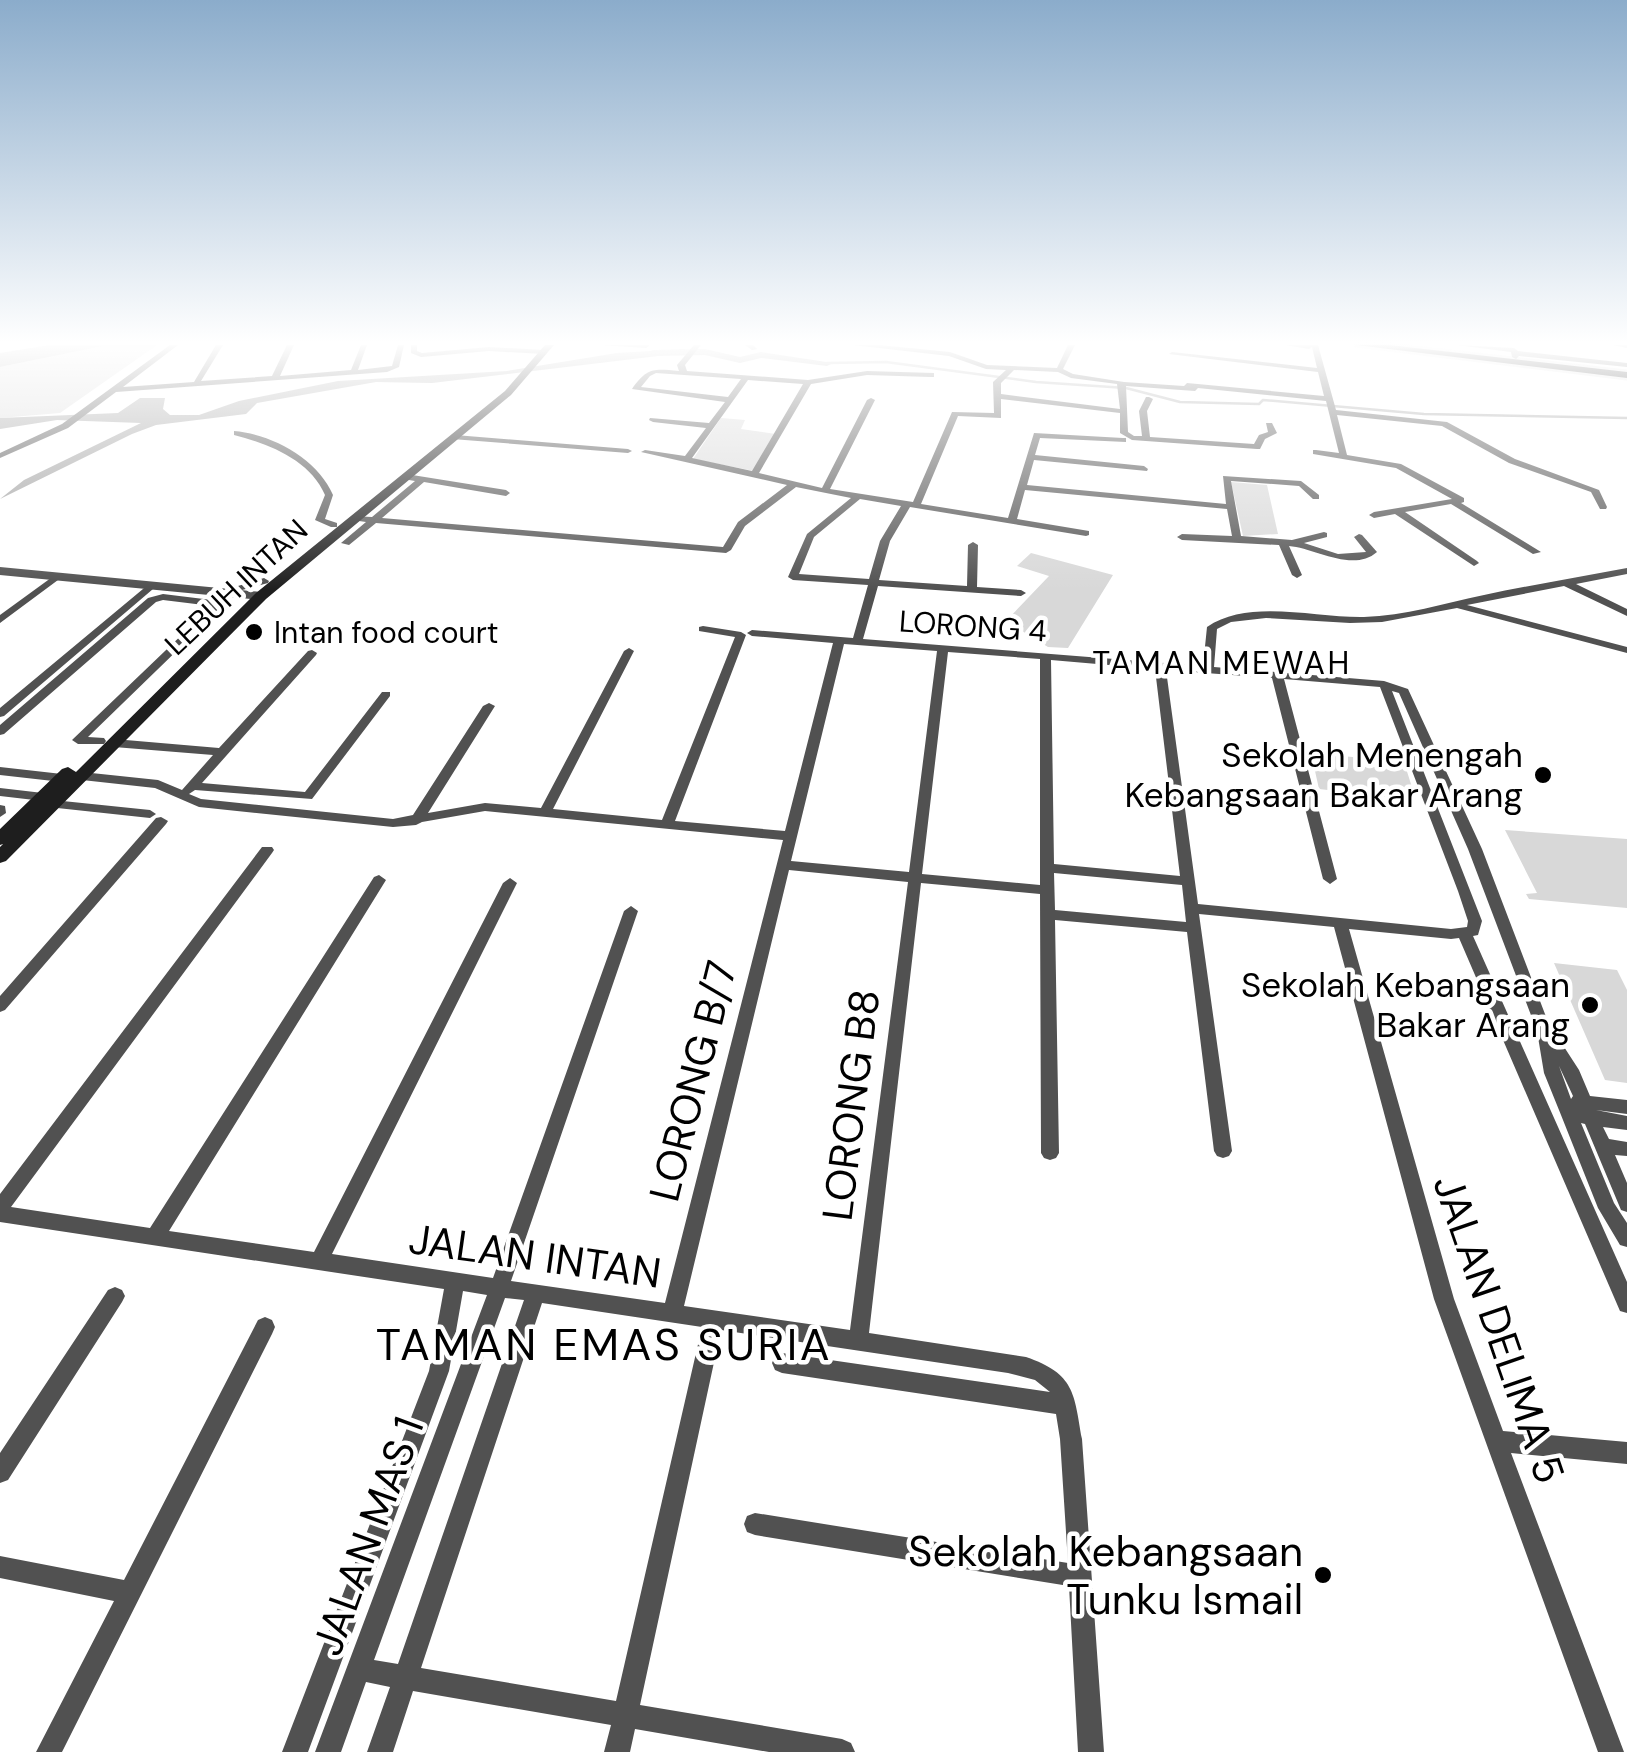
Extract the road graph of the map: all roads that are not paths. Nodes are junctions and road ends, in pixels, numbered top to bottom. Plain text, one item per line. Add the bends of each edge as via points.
1 (711, 426) edge
2 (60, 427) edge
3 (456, 427) edge
4 (468, 427) edge
5 (782, 427) edge
6 (858, 427) edge
7 (946, 427) edge
8 (1123, 427) edge
9 (1145, 427) edge
10 (1270, 427) edge
11 (1335, 427) edge
12 (1449, 427) edge
13 (237, 434) dead end
14 (456, 437) junction
15 (1123, 440) dead end
16 (1146, 440) junction
17 (628, 451) dead end
18 (1316, 452) dead end
19 (1342, 454) junction
20 (0, 456) edge
21 (1031, 457) junction
22 (687, 459) junction
23 (637, 466) dead end
24 (1144, 468) dead end
25 (755, 473) junction
26 (406, 477) junction
27 (423, 479) junction
28 (794, 484) junction
29 (1023, 486) junction
30 (825, 491) junction
31 (506, 493) dead end
32 (858, 496) junction
33 (1316, 497) dead end
34 (1455, 502) junction
35 (912, 505) junction
36 (1230, 507) junction
37 (1602, 507) dead end
38 (1396, 512) junction
39 (1374, 515) dead end
40 (355, 518) junction
41 (373, 520) junction
42 (1012, 521) junction
43 (334, 525) junction
44 (1086, 532) dead end
45 (1324, 535) dead end
46 (1359, 536) dead end
47 (1182, 537) dead end
48 (1237, 539) junction
49 (346, 543) dead end
50 (1283, 543) junction
51 (1296, 543) junction
52 (973, 545) dead end
53 (1536, 552) dead end
54 (1474, 563) dead end
55 (1627, 571) edge
56 (0, 572) edge
57 (1297, 576) dead end
58 (55, 578) junction
59 (1567, 583) junction
60 (875, 584) junction
61 (148, 587) junction
62 (972, 590) junction
63 (258, 591) junction
64 (220, 592) junction
65 (1021, 593) dead end
66 (1462, 607) junction
67 (234, 608) junction
68 (1627, 614) edge
69 (0, 620) edge
70 (703, 629) dead end
71 (752, 633) dead end
72 (218, 637) junction
73 (87, 640) junction
74 (103, 641) junction
75 (839, 641) junction
76 (857, 642) junction
77 (183, 648) junction
78 (943, 649) junction
79 (1627, 650) edge
80 (629, 651) dead end
81 (312, 653) dead end
82 (1045, 657) junction
83 (1160, 666) junction
84 (1208, 669) junction
85 (1277, 675) junction
86 (1384, 684) junction
87 (386, 694) dead end
88 (489, 706) dead end
89 (0, 714) edge
90 (0, 730) edge
91 (107, 742) junction
92 (224, 752) junction
93 (0, 771) edge
94 (82, 776) junction
95 (62, 778) junction
96 (194, 786) junction
97 (0, 792) edge
98 (180, 796) junction
99 (48, 801) junction
100 (545, 812) junction
101 (416, 821) junction
102 (668, 824) junction
103 (790, 836) junction
104 (0, 838) edge
105 (267, 850) dead end
106 (0, 857) edge
107 (782, 865) junction
108 (1046, 868) junction
109 (914, 877) junction
110 (1330, 878) dead end
111 (379, 880) dead end
112 (1188, 881) junction
113 (510, 884) dead end
114 (1046, 890) junction
115 (1192, 908) junction
116 (631, 912) dead end
117 (1046, 914) junction
118 (1340, 923) junction
119 (1194, 928) junction
120 (1471, 930) junction
121 (0, 1006) edge
122 (1545, 1031) junction
123 (1566, 1107) junction
124 (1587, 1110) junction
125 (1624, 1117) edge
126 (1627, 1140) edge
127 (1602, 1146) junction
128 (1627, 1150) edge
129 (1223, 1151) dead end
130 (1050, 1153) dead end
131 (1627, 1204) edge
132 (0, 1211) edge
133 (154, 1238) junction
134 (1627, 1240) edge
135 (319, 1262) junction
136 (455, 1283) junction
137 (499, 1290) junction
138 (535, 1294) junction
139 (114, 1296) dead end
140 (1627, 1304) edge
141 (672, 1314) junction
142 (712, 1320) junction
143 (265, 1327) dead end
144 (858, 1340) junction
145 (782, 1363) dead end
146 (1066, 1405) junction
147 (1496, 1440) junction
148 (1627, 1453) edge
149 (0, 1472) edge
150 (756, 1524) dead end
151 (0, 1567) edge
152 (1080, 1576) junction
153 (128, 1592) junction
154 (358, 1669) junction
155 (405, 1677) junction
156 (626, 1715) junction
157 (49, 1752) edge
158 (295, 1752) edge
159 (328, 1752) edge
160 (380, 1752) edge
161 (617, 1752) edge
162 (842, 1752) edge
163 (1092, 1752) edge
164 (1611, 1752) edge

1 - 22 street
2 - 20 street
3 - 43 main road, LEBUH INTAN
4 - 14 main road, LEBUH INTAN
5 - 25 street
6 - 30 street
7 - 35 street
8 - 16 street
9 - 16 street
10 - 16 street via 1273,433 1257,447
11 - 19 street
12 - 37 street via 1512,461 1595,490
13 - 43 street via 262,441 318,475 329,495 320,520
14 - 17 street
14 - 26 main road, LEBUH INTAN
15 - 21 street via 1040,434
18 - 19 street
19 - 34 street via 1410,470 1461,500
21 - 24 street
21 - 29 street
22 - 23 street via 647,453
22 - 25 street
25 - 28 street
26 - 27 street
26 - 40 main road, LEBUH INTAN
27 - 31 street
27 - 41 street
28 - 30 street
28 - 41 street via 741,524 726,550
29 - 36 street
29 - 42 street
30 - 32 street
32 - 35 street
32 - 60 street via 810,536 792,576
33 - 36 street via 1301,484 1226,478
34 - 38 street
34 - 53 street
35 - 42 street
35 - 60 street via 886,541
36 - 48 street
38 - 39 street
38 - 54 street
40 - 41 street
40 - 63 main road, LEBUH INTAN
41 - 49 street
42 - 44 street
43 - 63 main road, LEBUH INTAN
45 - 51 street
46 - 51 street via 1369,556 1337,557
47 - 48 street
48 - 50 street
50 - 51 street
50 - 57 street
52 - 62 street
55 - 59 street
56 - 58 street
58 - 61 street
58 - 69 street
59 - 66 street
59 - 68 street
60 - 62 street
60 - 76 street
61 - 64 street
61 - 73 street
62 - 65 street
63 - 64 street
63 - 64 street
63 - 67 main road, LEBUH INTAN
63 - 72 main road, LEBUH INTAN
64 - 67 street
66 - 79 street
66 - 84 street via 1372,620 1275,614 1223,622 1212,627
67 - 77 main road, LEBUH INTAN
70 - 102 street via 740,635
71 - 75 street
72 - 77 main road
72 - 91 main road, LEBUH INTAN
73 - 74 street
73 - 89 street
74 - 77 street via 157,597 220,604
74 - 90 street
75 - 76 street
75 - 103 street, LORONG B/7
76 - 78 street, LORONG 4
77 - 91 main road, LEBUH INTAN
78 - 82 street, LORONG 4
78 - 109 street, LORONG B8
80 - 100 street
81 - 92 street
82 - 83 street, LORONG 4
82 - 108 street
83 - 84 street, LORONG 4
83 - 112 street
84 - 85 street, LORONG 4
85 - 86 street, LORONG 4
85 - 110 street
86 - 120 street
86 - 122 street via 1410,696
87 - 96 street via 314,791 297,796
88 - 101 street
91 - 92 street
91 - 94 main road, LEBUH INTAN
91 - 95 main road, LEBUH INTAN
92 - 96 street
93 - 95 street
94 - 98 street via 158,784
94 - 99 main road, LEBUH INTAN
95 - 99 main road, LEBUH INTAN
96 - 98 street
97 - 99 street
98 - 101 street via 210,805
99 - 104 main road, LEBUH INTAN
99 - 106 main road, LEBUH INTAN
99 - 121 street via 155,818
100 - 101 street via 470,808
100 - 102 street
102 - 103 street
103 - 107 street, LORONG B/7
105 - 132 street
107 - 109 street
107 - 141 street, LORONG B/7
108 - 112 street
108 - 114 street
109 - 114 street
109 - 144 street, LORONG B8
111 - 133 street
112 - 115 street
113 - 135 street
114 - 117 street
115 - 118 street
115 - 119 street
116 - 137 street, JALAN MAS 1
117 - 119 street
117 - 130 street
118 - 120 street
118 - 147 street, JALAN DELIMA 5 via 1426,1244
119 - 129 street
120 - 140 street
122 - 123 street
122 - 124 street
123 - 124 street
123 - 134 street
124 - 125 street
124 - 127 street
125 - 126 street
127 - 128 street
127 - 131 street
132 - 133 street, JALAN INTAN
133 - 135 street, JALAN INTAN
135 - 136 street, JALAN INTAN
136 - 137 street, JALAN INTAN
136 - 158 street via 439,1371
137 - 138 street, JALAN INTAN
137 - 154 street, JALAN MAS 1
138 - 141 street, JALAN INTAN
138 - 155 street
139 - 149 street
141 - 142 street, JALAN INTAN
142 - 144 street, JALAN INTAN
142 - 156 street
143 - 153 street
144 - 146 street, JALAN INTAN via 1008,1362 1058,1380
145 - 146 street
146 - 152 street
147 - 148 street
147 - 164 street, JALAN DELIMA 5
150 - 152 street
151 - 153 street
152 - 163 street
153 - 157 street
154 - 155 street
154 - 159 street, JALAN MAS 1
155 - 156 street
155 - 160 street
156 - 161 street
156 - 162 street

